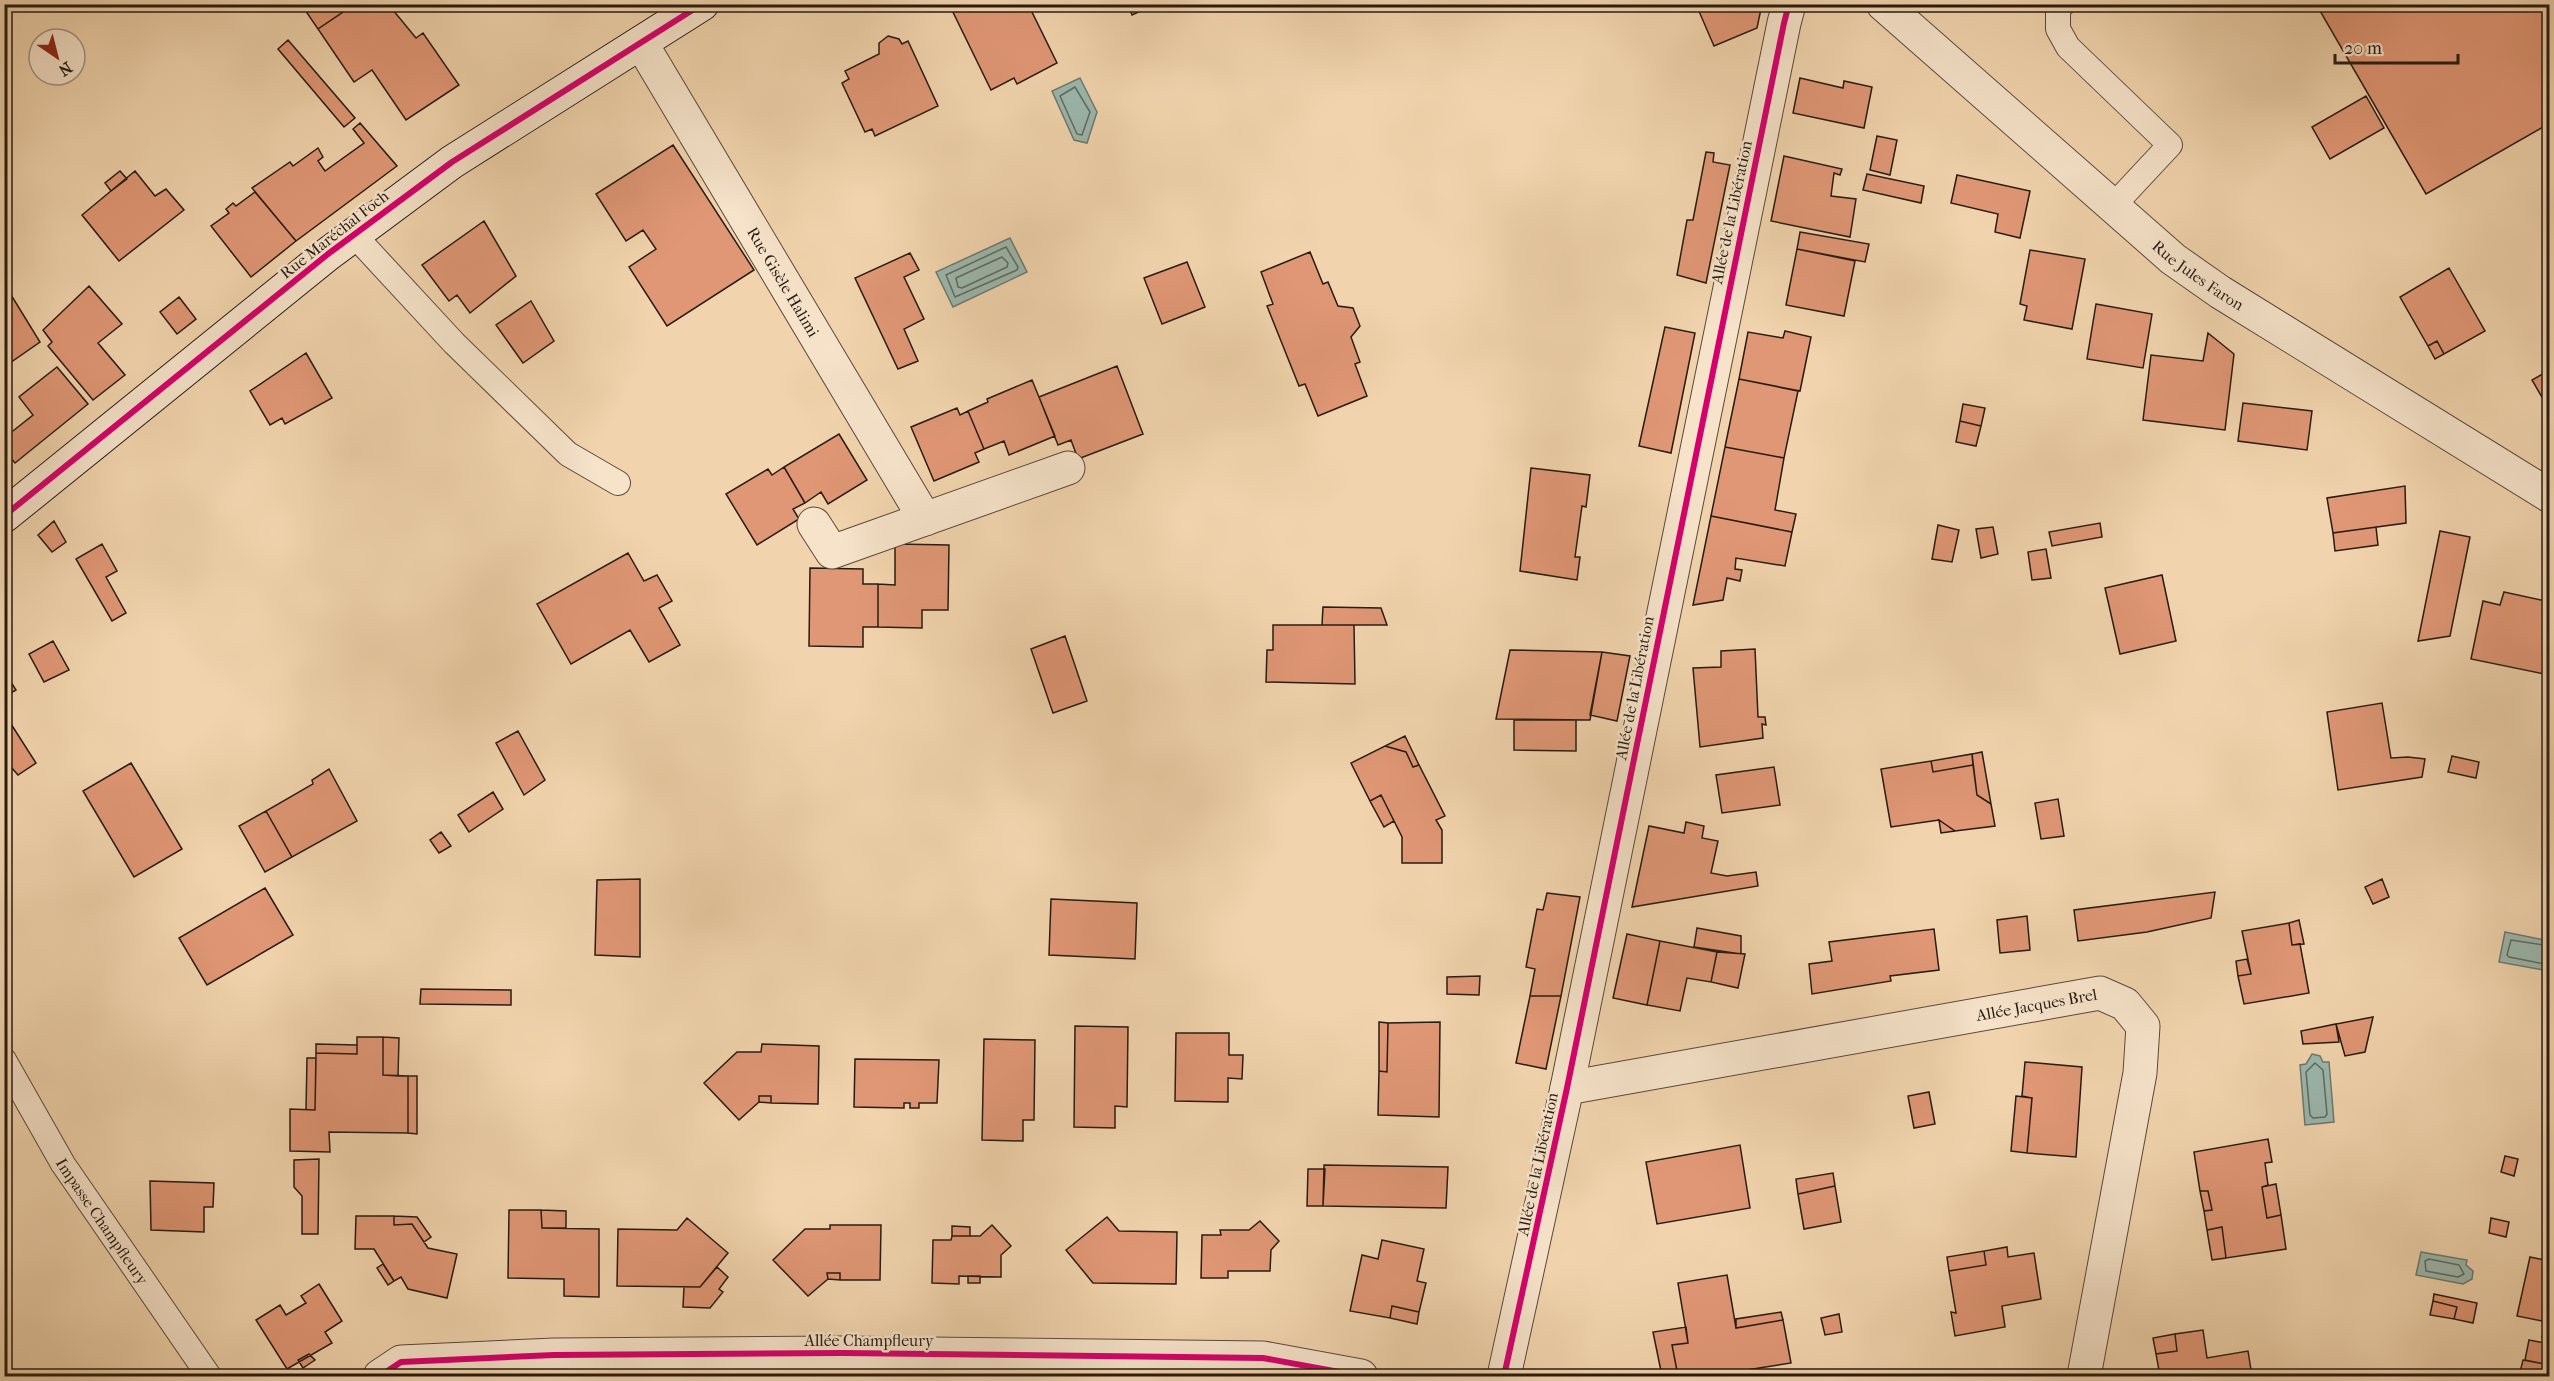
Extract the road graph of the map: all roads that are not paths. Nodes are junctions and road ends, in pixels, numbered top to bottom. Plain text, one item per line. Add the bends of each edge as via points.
1 (702, 4) edge
2 (1790, 4) edge
3 (1883, 4) edge
4 (2063, 4) edge
5 (641, 43) junction
6 (2114, 205) junction
7 (354, 235) junction
8 (1068, 468) dead end
9 (618, 483) dead end
10 (2550, 496) edge
11 (4, 516) edge
12 (925, 519) junction
13 (814, 524) dead end
14 (4, 1060) edge
15 (1567, 1088) junction
16 (209, 1377) edge
17 (380, 1377) edge
18 (1361, 1377) edge
19 (1504, 1377) edge
20 (2084, 1377) edge

1 - 5 street, Rue Maréchal Foch
2 - 15 street, Allée de la Libération via 1776,57
3 - 6 street, Rue Jules Faron
4 - 6 lane via 2058,8 2058,29 2068,47 2170,145
5 - 7 street, Rue Maréchal Foch via 452,162
5 - 12 street, Rue Gisèle Halimi
6 - 10 street, Rue Jules Faron via 2173,259 2220,292
7 - 9 lane via 454,343 568,454
7 - 11 street, Rue Maréchal Foch
8 - 12 street
12 - 13 street via 832,552
14 - 16 lane, Impasse Champfleury via 63,1164
15 - 19 street, Allée de la Libération
15 - 20 street, Allée Jacques Brel via 2100,993 2125,1004 2143,1026 2140,1073
17 - 18 street, Allée Champfleury via 401,1362 554,1355 830,1353 1263,1358

